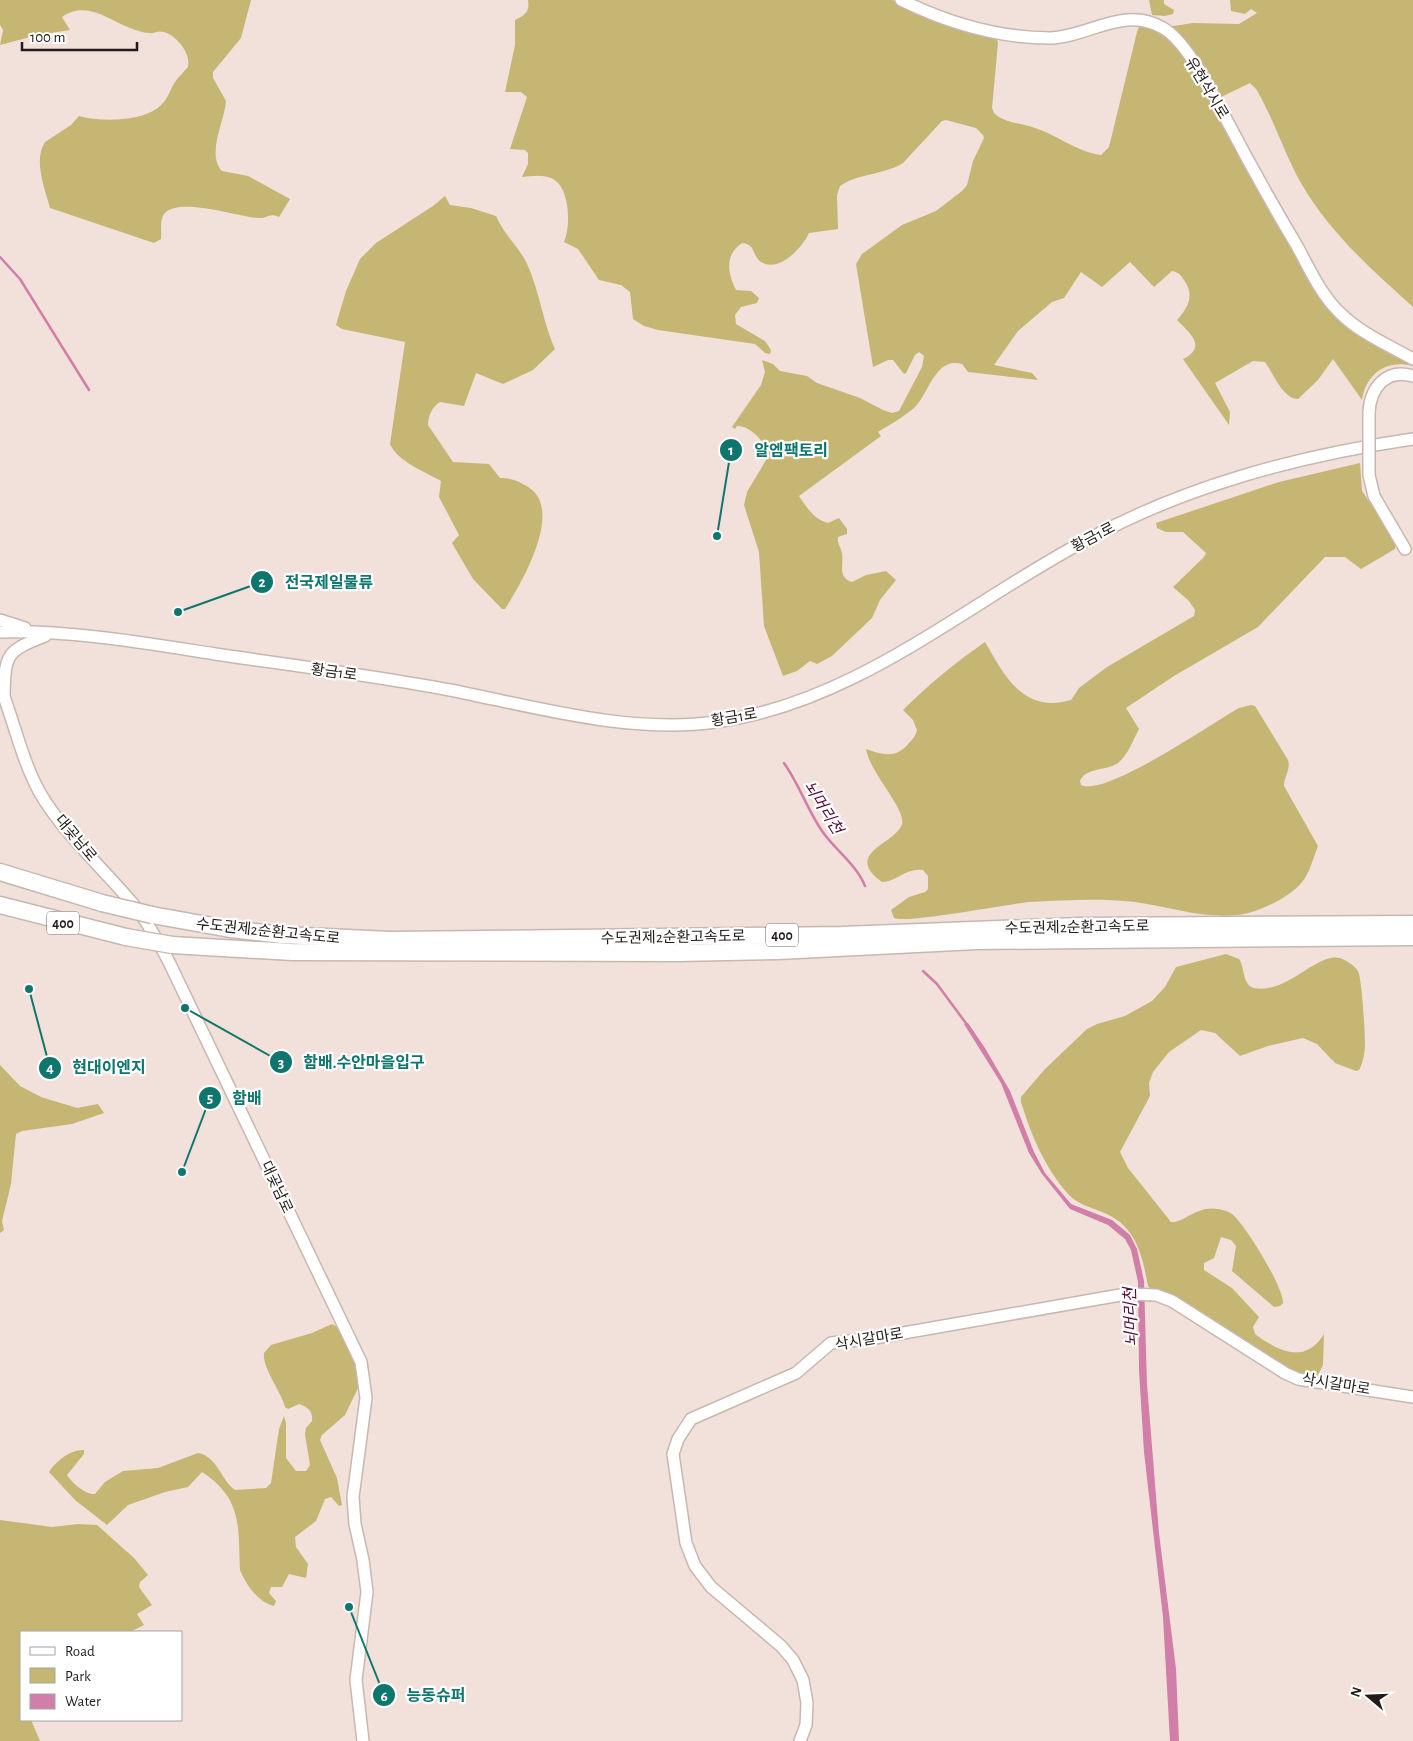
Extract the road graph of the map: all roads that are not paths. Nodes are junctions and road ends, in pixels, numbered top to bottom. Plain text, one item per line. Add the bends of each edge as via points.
1 (901, 0) edge
2 (1413, 359) edge
3 (1413, 376) edge
4 (1413, 439) edge
5 (1405, 549) dead end
6 (0, 620) edge
7 (0, 632) edge
8 (49, 634) junction
9 (2, 691) edge
10 (0, 872) edge
11 (0, 905) edge
12 (1413, 924) edge
13 (1413, 937) edge
14 (1413, 1397) edge
15 (363, 1741) edge
16 (800, 1741) edge

1 - 2 street, 유현삭시로 via 995,33 1027,37 1064,36 1128,19 1164,28 1199,71 1277,213 1335,306 1368,335
3 - 5 street, bridge via 1393,375 1380,382 1371,397 1369,413 1369,475 1374,496
4 - 8 street, 황금1로 via 1353,448 1258,471 1151,508 1036,568 855,678 782,707 715,722 674,725 616,721 378,678 175,648
6 - 8 street
7 - 8 street, 황금1로
8 - 9 street, 대곶남로 via 12,651 4,670
9 - 15 street, 대곶남로 via 40,793 134,905 169,962 361,1362 366,1398 353,1497 367,1592 356,1680
10 - 12 highway, 수도권제2순환고속도로 / 400, bridge via 152,915 283,935 390,940 842,935 1080,926
11 - 13 highway, 수도권제2순환고속도로 / 400, bridge via 126,937 239,951 677,953 985,940
14 - 16 street, 삭시갈마로 via 1298,1379 1180,1305 1146,1294 1130,1294 831,1343 796,1373 691,1419 673,1454 686,1544 695,1566 711,1587 793,1660 803,1680 807,1703 806,1725

